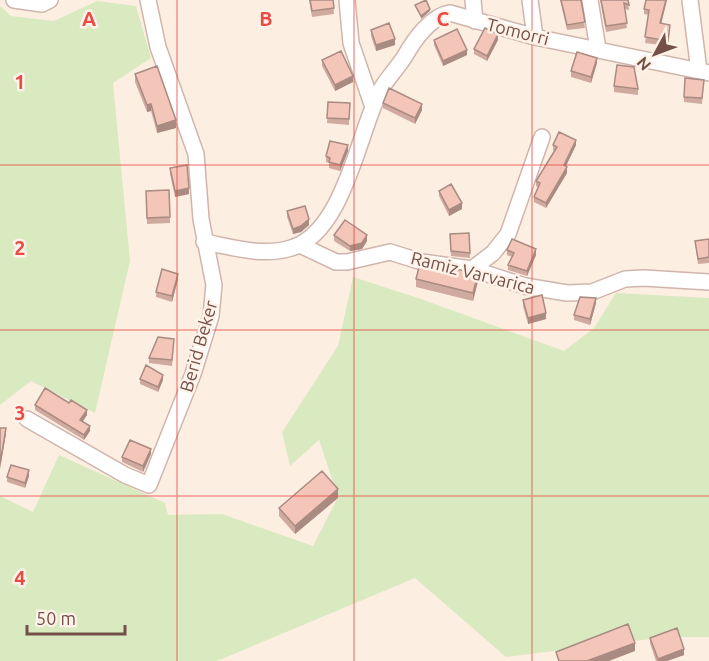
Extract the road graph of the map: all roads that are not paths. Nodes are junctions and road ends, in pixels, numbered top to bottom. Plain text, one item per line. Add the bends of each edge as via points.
1 (14, 0) edge
2 (50, 0) edge
3 (148, 0) edge
4 (347, 0) edge
5 (473, 0) edge
6 (531, 0) edge
7 (590, 0) edge
8 (690, 0) edge
9 (475, 21) junction
10 (535, 37) junction
11 (598, 50) junction
12 (704, 72) edge
13 (373, 107) junction
14 (542, 137) dead end
15 (204, 243) junction
16 (300, 245) junction
17 (472, 269) junction
18 (709, 282) edge
19 (27, 419) dead end

1 - 2 street via 42,4
3 - 15 street, Berid Beker via 158,47 192,137
4 - 13 street via 351,43
5 - 9 street
6 - 10 street
7 - 11 street
8 - 12 street
9 - 10 street, Tomorri
9 - 13 street, Tomorri via 450,12 436,19 411,44
10 - 11 street, Tomorri
11 - 12 street, Tomorri
13 - 16 street, Tomorri via 345,186 322,223
14 - 17 street via 508,234 493,253
15 - 16 street via 260,251
15 - 19 street, Berid Beker via 214,285 211,316 193,374 149,485 125,476
16 - 17 street, Ramiz Varvarica via 336,262 390,252 422,262
17 - 18 street, Ramiz Varvarica via 525,286 582,294 626,279

